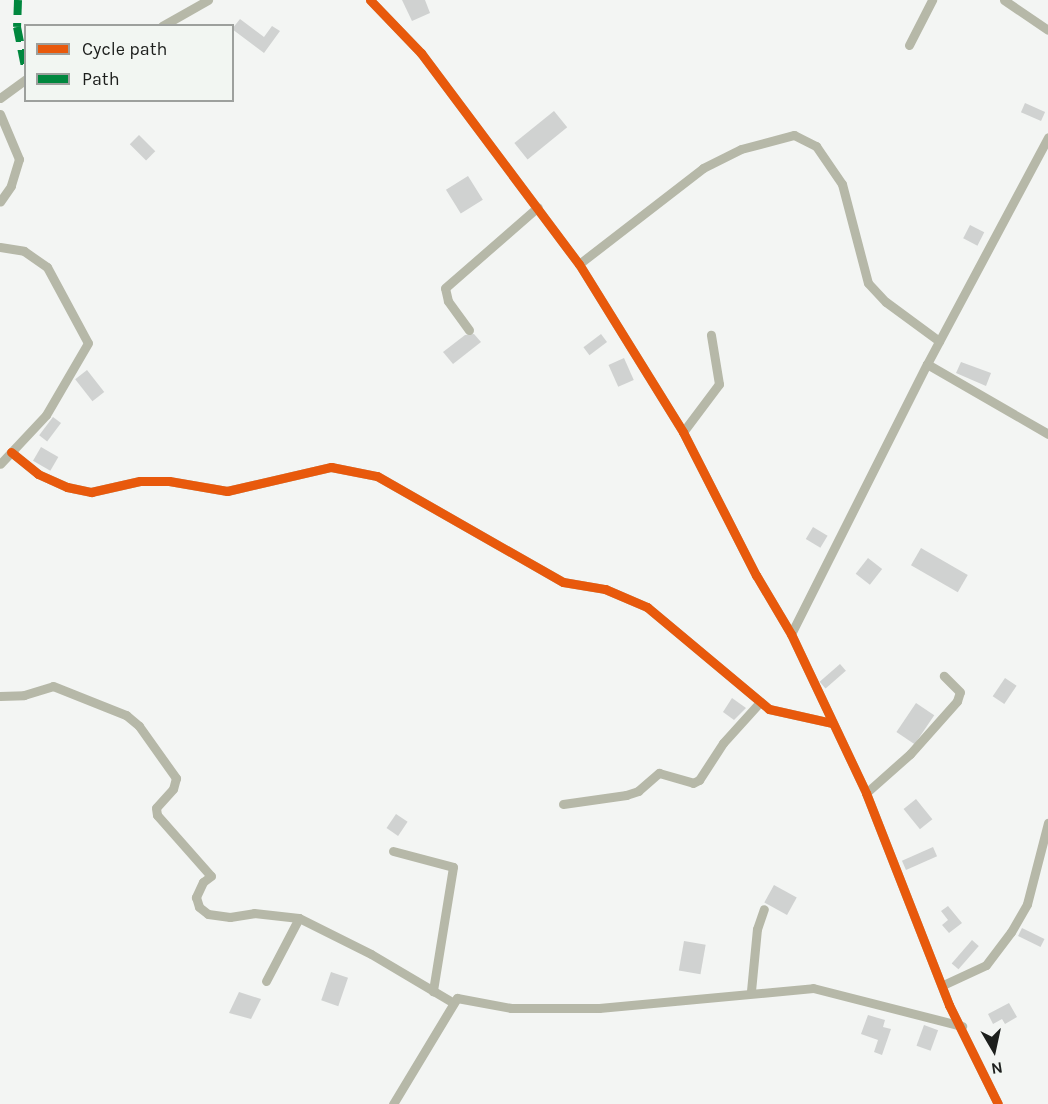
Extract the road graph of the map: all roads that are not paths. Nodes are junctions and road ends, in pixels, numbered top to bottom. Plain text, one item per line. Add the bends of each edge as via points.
1 (208, 0) edge
2 (370, 0) edge
3 (932, 0) edge
4 (1004, 0) edge
5 (166, 24) edge
6 (1048, 30) edge
7 (909, 45) dead end
8 (24, 80) edge
9 (0, 98) edge
10 (0, 114) edge
11 (1048, 137) edge
12 (0, 202) edge
13 (538, 207) junction
14 (0, 247) edge
15 (579, 264) junction
16 (469, 330) dead end
17 (711, 335) dead end
18 (939, 341) junction
19 (927, 364) junction
20 (683, 432) junction
21 (1048, 434) edge
22 (11, 452) junction
23 (0, 464) edge
24 (791, 634) junction
25 (944, 675) dead end
26 (0, 696) edge
27 (760, 702) junction
28 (832, 723) junction
29 (866, 793) junction
30 (563, 804) dead end
31 (1048, 823) edge
32 (393, 851) dead end
33 (764, 909) dead end
34 (299, 918) junction
35 (266, 981) dead end
36 (943, 985) junction
37 (433, 991) junction
38 (751, 991) junction
39 (452, 1002) junction
40 (962, 1026) junction
41 (393, 1104) edge
42 (998, 1104) edge

1 - 5 street
2 - 13 street via 421,53
3 - 7 street
4 - 6 street
8 - 9 street
10 - 12 street via 19,159 11,186
11 - 18 street
13 - 15 street
13 - 16 street via 445,288 448,301
14 - 22 street via 24,251 47,267 88,344 46,415
15 - 18 street via 703,168 741,149 794,135 816,146 842,184 868,283 886,302
15 - 20 street
17 - 20 street via 719,384
18 - 19 street
19 - 21 street
19 - 24 street
20 - 24 street via 756,575
22 - 23 street
22 - 27 street via 38,474 67,488 91,492 140,482 169,481 227,491 331,467 377,476 554,578 605,589 646,607
24 - 28 street
25 - 29 street via 960,692 957,701 909,754
26 - 34 street via 24,695 53,686 126,715 161,753 176,778 173,789 156,808 157,815 211,876 203,882 196,897 199,907 208,914 230,917 254,913
27 - 28 street via 770,709
27 - 30 street via 723,742 699,780 693,783 659,773 638,791 626,795
28 - 29 street
29 - 36 street
31 - 36 street via 1027,904 1005,940 986,965
32 - 37 street via 453,867
33 - 38 street via 757,929
34 - 35 street
34 - 37 street
36 - 40 street
37 - 39 street
38 - 39 street via 599,1008 511,1008 457,999
38 - 40 street via 813,988
39 - 41 street
40 - 42 street

